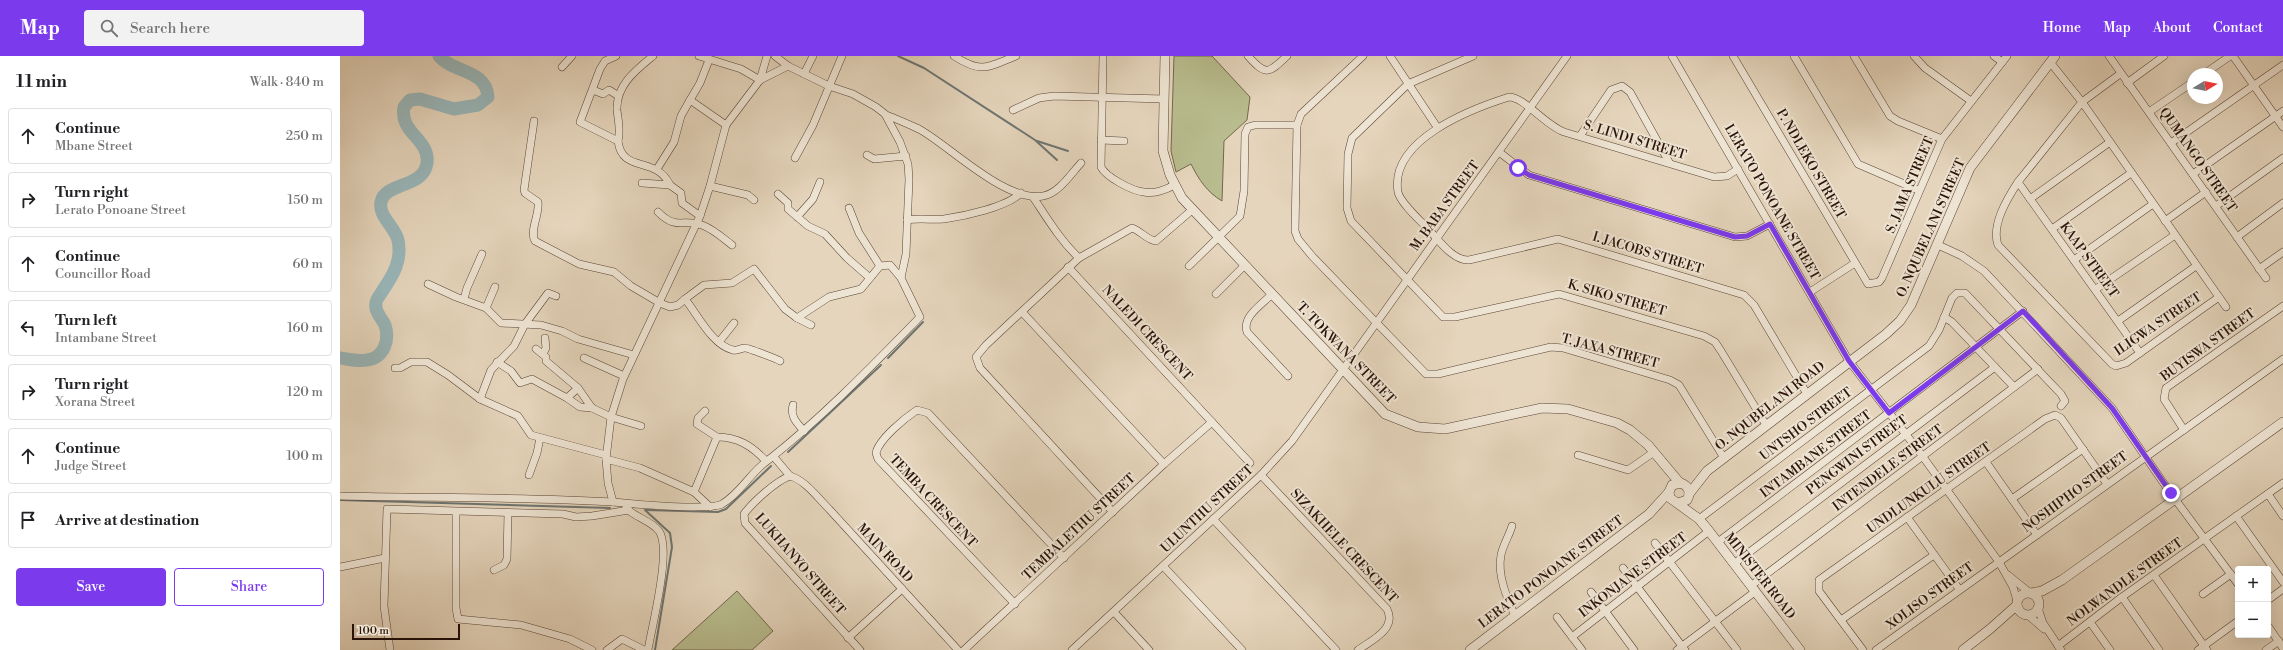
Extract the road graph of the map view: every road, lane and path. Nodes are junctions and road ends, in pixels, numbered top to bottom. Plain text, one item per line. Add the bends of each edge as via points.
1 (572, 56) edge
2 (616, 56) edge
3 (654, 56) edge
4 (699, 56) edge
5 (767, 56) edge
6 (776, 56) edge
7 (813, 56) edge
8 (842, 56) edge
9 (954, 56) edge
10 (1016, 56) edge
11 (1103, 56) edge
12 (1165, 56) edge
13 (1248, 56) edge
14 (1287, 56) edge
15 (1363, 56) edge
16 (1390, 56) edge
17 (1473, 56) edge
18 (1567, 56) edge
19 (1672, 56) edge
20 (1733, 56) edge
21 (1794, 56) edge
22 (1854, 56) edge
23 (1914, 56) edge
24 (1994, 56) edge
25 (2109, 56) edge
26 (2164, 56) edge
27 (2230, 56) edge
28 (2233, 56) edge
29 (2004, 59) edge
30 (2053, 59) edge
31 (709, 60) junction
32 (2283, 65) edge
33 (788, 66) junction
34 (562, 67) dead end
35 (2213, 68) edge
36 (804, 74) junction
37 (2120, 74) junction
38 (760, 80) junction
39 (2127, 83) junction
40 (1408, 84) junction
41 (829, 86) junction
42 (2187, 86) edge
43 (2254, 86) junction
44 (593, 90) junction
45 (617, 95) junction
46 (1101, 97) junction
47 (1164, 99) junction
48 (690, 100) junction
49 (1971, 101) junction
50 (2082, 102) junction
51 (1530, 108) junction
52 (1013, 110) dead end
53 (2283, 111) edge
54 (2149, 112) junction
55 (886, 114) junction
56 (2276, 116) junction
57 (534, 121) dead end
58 (726, 125) junction
59 (1297, 125) junction
60 (1437, 127) junction
61 (2283, 127) edge
62 (1580, 136) junction
63 (1942, 139) junction
64 (618, 140) junction
65 (1101, 140) junction
66 (1124, 141) dead end
67 (2110, 142) junction
68 (2172, 143) junction
69 (1499, 152) junction
70 (868, 155) dead end
71 (906, 156) junction
72 (795, 158) dead end
73 (2283, 158) edge
74 (1669, 162) junction
75 (1081, 163) dead end
76 (658, 169) junction
77 (1738, 170) junction
78 (2131, 173) junction
79 (2193, 174) junction
80 (820, 182) dead end
81 (2018, 182) junction
82 (642, 183) dead end
83 (670, 184) junction
84 (1174, 185) junction
85 (710, 186) junction
86 (1918, 190) junction
87 (2206, 192) junction
88 (1021, 193) junction
89 (778, 194) dead end
90 (1033, 197) junction
91 (2030, 199) junction
92 (754, 200) dead end
93 (2283, 203) edge
94 (2153, 204) junction
95 (2216, 206) junction
96 (849, 208) dead end
97 (1192, 210) junction
98 (658, 212) dead end
99 (700, 216) junction
100 (797, 217) junction
101 (907, 220) junction
102 (2165, 221) junction
103 (696, 224) junction
104 (1770, 224) junction
105 (2052, 229) junction
106 (2175, 235) junction
107 (2237, 237) junction
108 (1218, 238) junction
109 (1437, 239) junction
110 (732, 245) dead end
111 (1938, 245) junction
112 (2283, 252) edge
113 (482, 254) dead end
114 (1079, 258) junction
115 (2074, 260) junction
116 (1855, 263) junction
117 (880, 266) junction
118 (1189, 266) dead end
119 (1244, 266) junction
120 (2196, 266) junction
121 (1068, 267) junction
122 (2259, 269) junction
123 (870, 278) junction
124 (901, 278) junction
125 (2266, 278) dead end
126 (1407, 281) junction
127 (428, 284) dead end
128 (1868, 284) joint
129 (495, 287) dead end
130 (2096, 289) junction
131 (1810, 292) junction
132 (1216, 294) dead end
133 (1271, 295) junction
134 (556, 296) dead end
135 (2219, 297) junction
136 (464, 299) junction
137 (685, 299) junction
138 (660, 303) junction
139 (2283, 306) edge
140 (2226, 307) dead end
141 (486, 308) junction
142 (2023, 311) junction
143 (1022, 312) junction
144 (1944, 317) junction
145 (797, 318) junction
146 (2118, 321) junction
147 (734, 323) dead end
148 (1376, 323) junction
149 (525, 324) junction
150 (811, 326) dead end
151 (2000, 329) junction
152 (545, 338) dead end
153 (719, 342) junction
154 (1976, 348) junction
155 (536, 349) dead end
156 (2140, 353) junction
157 (543, 354) junction
158 (634, 355) junction
159 (584, 358) dead end
160 (2283, 360) edge
161 (780, 361) dead end
162 (1849, 361) junction
163 (497, 362) junction
164 (1995, 367) junction
165 (395, 368) dead end
166 (2038, 369) junction
167 (1342, 370) junction
168 (624, 376) junction
169 (1288, 376) dead end
170 (2014, 387) junction
171 (578, 388) junction
172 (1871, 390) junction
173 (1807, 394) junction
174 (567, 398) junction
175 (480, 399) junction
176 (793, 406) dead end
177 (2061, 406) dead end
178 (592, 408) junction
179 (705, 411) dead end
180 (1889, 413) junction
181 (611, 417) junction
182 (1212, 422) junction
183 (2283, 422) edge
184 (1766, 425) junction
185 (641, 426) dead end
186 (2184, 430) junction
187 (804, 431) junction
188 (1906, 434) junction
189 (717, 437) junction
190 (540, 438) junction
191 (2083, 449) junction
192 (1654, 452) junction
193 (1578, 455) dead end
194 (2146, 456) junction
195 (606, 457) junction
196 (774, 457) junction
197 (1923, 457) junction
198 (1724, 458) junction
199 (766, 461) junction
200 (1986, 462) junction
201 (1250, 463) dead end
202 (1164, 464) junction
203 (1662, 464) junction
204 (1706, 471) junction
205 (529, 475) dead end
206 (1261, 475) junction
207 (790, 476) junction
208 (1680, 482) junction
209 (2283, 483) edge
210 (2108, 484) junction
211 (1946, 489) junction
212 (1670, 490) junction
213 (694, 492) junction
214 (1689, 494) junction
215 (2268, 494) junction
216 (340, 496) edge
217 (2012, 499) junction
218 (2175, 499) junction
219 (613, 502) junction
220 (1676, 502) junction
221 (624, 503) junction
222 (710, 507) junction
223 (629, 510) junction
224 (456, 512) junction
225 (1113, 512) junction
226 (508, 513) junction
227 (1649, 514) junction
228 (2236, 516) junction
229 (2283, 516) edge
230 (1908, 517) junction
231 (1213, 519) junction
232 (1699, 519) junction
233 (1512, 526) dead end
234 (1709, 531) junction
235 (2037, 534) junction
236 (2206, 538) junction
237 (1718, 542) junction
238 (1655, 543) dead end
239 (1934, 555) junction
240 (385, 558) junction
241 (1064, 558) junction
242 (1670, 562) junction
243 (1999, 562) junction
244 (1734, 563) junction
245 (1163, 566) junction
246 (340, 567) edge
247 (1623, 568) dead end
248 (494, 570) dead end
249 (2005, 572) junction
250 (2231, 574) junction
251 (2154, 575) junction
252 (2062, 580) junction
253 (2235, 580) edge
254 (2283, 582) edge
255 (1637, 587) junction
256 (1754, 588) junction
257 (902, 589) junction
258 (1959, 589) junction
259 (2283, 590) edge
260 (1591, 592) dead end
261 (2030, 592) junction
262 (2203, 594) dead end
263 (2122, 597) junction
264 (2271, 598) edge
265 (2017, 603) junction
266 (1014, 604) junction
267 (2039, 606) junction
268 (1114, 612) junction
269 (1604, 612) junction
270 (2026, 615) junction
271 (1515, 616) junction
272 (1557, 617) dead end
273 (1841, 620) junction
274 (1715, 621) junction
275 (2090, 622) junction
276 (2235, 623) edge
277 (1990, 629) junction
278 (2271, 630) edge
279 (2050, 635) junction
280 (1572, 637) junction
281 (848, 638) junction
282 (2281, 645) edge
283 (2059, 648) edge
284 (1681, 649) edge
285 (2203, 649) edge
286 (390, 650) edge
287 (592, 650) edge
288 (607, 650) edge
289 (644, 650) edge
290 (648, 650) edge
291 (860, 650) edge
292 (958, 650) edge
293 (964, 650) edge
294 (1072, 650) edge
295 (1149, 650) edge
296 (1242, 650) edge
297 (1336, 650) edge
298 (1358, 650) edge
299 (1470, 650) edge
300 (1582, 650) edge
301 (1634, 650) edge
302 (1737, 650) edge
303 (1800, 650) edge
304 (1863, 650) edge
305 (1876, 650) edge
306 (1963, 650) edge
307 (2110, 650) edge
308 (2159, 650) edge
309 (2266, 650) edge

1 - 34 street
2 - 44 street via 603,64
3 - 45 street via 632,75
4 - 31 street
5 - 38 street
6 - 33 street
7 - 36 street
8 - 41 street
9 - 10 street via 978,68
11 - 46 street
12 - 47 street, T. TOKWANA STREET
13 - 14 street via 1259,68 1267,71 1272,70
15 - 59 street via 1301,114
16 - 40 street
17 - 40 street
18 - 51 street, M. BABA STREET
19 - 77 street, LERATO PONOANE STREET
20 - 116 street, P. NDLEKO STREET
21 - 86 street via 1858,164
22 - 63 street via 1890,116
23 - 49 street via 1925,68
24 - 29 street
25 - 37 street, QUMANGO STREET
26 - 39 street
27 - 35 street
28 - 43 street
29 - 49 street, S. JAMA STREET
30 - 50 street, ILIGWA STREET
30 - 111 street, O. NQUBELANI STREET via 1970,168
31 - 38 street via 730,65
31 - 48 street
32 - 43 street
33 - 36 street
33 - 38 street
36 - 41 street
37 - 39 street, QUMANGO STREET
37 - 50 street
38 - 58 street
39 - 54 street, QUMANGO STREET
40 - 60 street
40 - 126 street, K. SIKO STREET via 1350,141 1347,208 1351,221
41 - 55 street via 866,100
41 - 72 street via 813,125
42 - 54 street
43 - 56 street
43 - 68 street
44 - 45 street via 604,94 608,90
44 - 64 street via 580,122
45 - 64 street via 620,132
46 - 47 street
46 - 52 street via 1046,97
46 - 65 street
47 - 84 street, T. TOKWANA STREET via 1163,151
48 - 58 street
48 - 76 street via 681,116 672,146
49 - 63 street, S. JAMA STREET
50 - 67 street, ILIGWA STREET
50 - 81 street, ILIGWA STREET
51 - 60 street, S. LINDI STREET via 1518,99 1509,97
51 - 62 street, S. LINDI STREET via 1554,128
51 - 69 street, M. BABA STREET
53 - 56 street
54 - 68 street, QUMANGO STREET
55 - 71 street
55 - 88 street via 919,130 998,184
56 - 61 street
56 - 79 street
57 - 138 street via 524,190 538,202 534,241 579,264 614,272 630,286
58 - 85 street
59 - 108 street via 1248,126 1245,134 1242,212 1235,224
59 - 148 street, T. JAXA STREET via 1296,235 1312,256
60 - 109 street via 1403,160 1399,170 1398,192
62 - 74 street, S. LINDI STREET
62 - 74 street via 1611,90 1622,86 1630,92
63 - 86 street, S. JAMA STREET
64 - 76 street via 620,153 646,167
65 - 66 street
65 - 84 street via 1101,167 1105,174 1142,192 1163,190
67 - 78 street, ILIGWA STREET
67 - 91 street
68 - 79 street, QUMANGO STREET
69 - 104 street via 1529,175 1735,237 1747,236
69 - 109 street, M. BABA STREET
70 - 71 street via 874,159
71 - 101 street via 909,179
73 - 95 street
74 - 77 street, S. LINDI STREET via 1718,177 1727,176
75 - 90 street via 1053,191
76 - 83 street
77 - 104 street, LERATO PONOANE STREET
78 - 94 street, ILIGWA STREET
78 - 105 street
79 - 87 street, QUMANGO STREET
80 - 100 street via 813,199
81 - 91 street, KAAP STREET
81 - 156 street, ILIGWA STREET via 2010,193 1996,227 1998,245 2112,364 2120,365
82 - 83 street
83 - 99 street via 681,193 682,203
84 - 97 street, T. TOKWANA STREET
85 - 92 street via 748,195
85 - 99 street
86 - 128 street, S. JAMA STREET via 1882,278 1875,284
87 - 95 street, QUMANGO STREET
87 - 102 street
88 - 90 street
88 - 101 street via 1014,200 988,209 945,219
89 - 100 street
90 - 114 street via 1058,234
91 - 105 street, KAAP STREET
93 - 107 street
94 - 102 street, ILIGWA STREET
94 - 115 street
95 - 107 street, QUMANGO STREET
96 - 117 street via 859,233
97 - 108 street, T. TOKWANA STREET
97 - 114 street via 1156,241 1140,230 1132,228
98 - 103 street via 677,224
99 - 103 street
100 - 123 street via 825,234
101 - 124 street via 906,254
102 - 106 street, ILIGWA STREET
103 - 110 street via 710,229
103 - 138 street
104 - 131 street, LERATO PONOANE STREET
105 - 115 street, KAAP STREET
106 - 120 street, ILIGWA STREET
106 - 130 street
107 - 122 street, QUMANGO STREET
108 - 118 street
108 - 119 street, T. TOKWANA STREET
109 - 126 street, M. BABA STREET
109 - 173 street, I. JACOBS STREET via 1464,260 1558,239 1740,293 1754,305
111 - 142 street via 1962,256 1984,271
111 - 162 street, O. NQUBELANI STREET via 1911,304 1900,321
112 - 122 street
113 - 136 street
114 - 121 street
115 - 130 street, KAAP STREET
116 - 128 street, P. NDLEKO STREET
116 - 131 street
117 - 123 street
117 - 124 street via 890,265
119 - 132 street
119 - 133 street, T. TOKWANA STREET
120 - 135 street, ILIGWA STREET
120 - 146 street
121 - 143 street
121 - 182 street, NALEDI CRESCENT
122 - 125 street, QUMANGO STREET
123 - 145 street via 856,292 829,297
124 - 187 street via 920,317
126 - 148 street, M. BABA STREET
126 - 184 street, K. SIKO STREET via 1438,314 1448,318 1559,294 1704,336 1715,342
127 - 136 street
129 - 141 street
130 - 146 street, KAAP STREET
131 - 162 street, LERATO PONOANE STREET
133 - 167 street, T. TOKWANA STREET
133 - 169 street via 1246,320 1245,326 1247,332
134 - 149 street via 546,294
135 - 140 street
135 - 156 street, ILIGWA STREET
136 - 141 street
137 - 138 street via 670,307
137 - 145 street via 704,284 732,283 754,269 785,309
137 - 153 street via 708,334
138 - 158 street
139 - 186 street, BUYISWA STREET via 2166,388 2164,399
141 - 149 street via 501,323
142 - 151 street, INTAMBANE STREET
142 - 194 street via 2112,408
143 - 202 street
143 - 225 street via 983,348 976,357 977,363
144 - 151 street, UNTSHO STREET via 1954,295 1961,292 1965,293
144 - 154 street
144 - 172 street, UNTSHO STREET via 1929,346
145 - 150 street
146 - 156 street, KAAP STREET
147 - 153 street
148 - 167 street, M. BABA STREET
148 - 198 street, T. JAXA STREET via 1421,370 1431,375 1558,347 1670,380 1684,390
149 - 158 street via 541,325
149 - 163 street via 514,346
151 - 154 street, INTAMBANE STREET
151 - 166 street
152 - 157 street via 546,348
153 - 161 street via 733,350 746,348
154 - 164 street
154 - 180 street, INTAMBANE STREET
155 - 157 street
157 - 171 street via 551,366
158 - 168 street
159 - 168 street
160 - 186 street, NOSHIPHO STREET
162 - 172 street, LERATO PONOANE STREET
162 - 173 street, O. NQUBELANI ROAD
163 - 174 street via 511,371 520,383 532,379
163 - 175 street via 488,375
164 - 170 street
164 - 188 street, PENGWINI STREET
165 - 175 street via 411,362 427,362
166 - 170 street, INTENDELE STREET
166 - 177 street via 2064,398
167 - 192 street, T. TOKWANA STREET via 1385,414 1418,427 1456,428 1535,410 1568,409 1616,423 1639,437
167 - 206 street, ULUNTHU STREET via 1292,441
168 - 181 street
170 - 197 street, INTENDELE STREET
171 - 174 street
171 - 178 street
172 - 180 street, LERATO PONOANE STREET
172 - 232 street, UNTSHO STREET
173 - 184 street, O. NQUBELANI ROAD
174 - 178 street via 580,407
175 - 190 street via 518,416 527,433
176 - 187 street via 794,418
178 - 181 street
179 - 189 street via 698,418 697,424
180 - 188 street, LERATO PONOANE STREET
180 - 237 street, INTAMBANE STREET
181 - 185 street
181 - 195 street
182 - 201 street, NALEDI CRESCENT
182 - 202 street, TEMBALETHU STREET
183 - 218 street
184 - 198 street, O. NQUBELANI ROAD
186 - 194 street, NOSHIPHO STREET
187 - 196 street
188 - 197 street, LERATO PONOANE STREET
188 - 244 street, PENGWINI STREET
189 - 199 street via 729,437 743,442
189 - 213 street
190 - 195 street
190 - 205 street
191 - 200 street, UNDLUNKULU STREET via 2061,418 2055,415 2045,419
191 - 210 street
191 - 217 street
192 - 193 street via 1628,470
192 - 203 street, T. TOKWANA STREET
194 - 210 street, NOSHIPHO STREET
194 - 218 street
195 - 213 street via 640,468
195 - 219 street via 608,483
196 - 199 street
196 - 207 street, MAIN ROAD
197 - 211 street, LERATO PONOANE STREET
197 - 256 street, INTENDELE STREET
198 - 204 street, O. NQUBELANI ROAD
199 - 222 street via 721,505
200 - 211 street, UNDLUNKULU STREET
200 - 217 street
202 - 225 street, TEMBALETHU STREET
203 - 208 street, T. TOKWANA STREET
203 - 212 street, T. TOKWANA STREET
204 - 208 street, O. NQUBELANI ROAD
204 - 214 street, O. NQUBELANI ROAD
206 - 231 street, ULUNTHU STREET
206 - 298 street, SIZAKHELE CRESCENT via 1387,609 1391,618 1388,627
207 - 257 street, MAIN ROAD via 807,487 829,509
207 - 281 street, LUKHANYO STREET via 750,507 744,514 745,523
208 - 212 street
208 - 214 street via 1688,488
209 - 215 street, NOLWANDLE STREET
210 - 235 street, NOSHIPHO STREET
211 - 230 street, UNDLUNKULU STREET
211 - 243 street, LERATO PONOANE STREET
212 - 220 street via 1670,498
212 - 227 street, LERATO PONOANE STREET
213 - 222 street
214 - 220 street via 1684,502
214 - 232 street, MINISTER ROAD
215 - 228 street, NOLWANDLE STREET
215 - 229 street
216 - 219 street
217 - 235 street
218 - 236 street
218 - 252 street
219 - 221 street
220 - 227 street, LERATO PONOANE STREET
220 - 232 street, MINISTER ROAD
221 - 222 street
221 - 223 street
223 - 226 street via 576,517 563,514
223 - 290 street via 660,532 664,545 663,567
224 - 226 street
224 - 240 street via 387,509
224 - 287 street via 458,619 521,625 570,640
225 - 241 street, TEMBALETHU STREET
226 - 248 street via 507,559 504,565
227 - 271 street, LERATO PONOANE STREET
228 - 236 street, NOLWANDLE STREET
228 - 254 street
230 - 239 street
230 - 273 street, UNDLUNKULU STREET via 1820,578 1819,591
231 - 245 street, ULUNTHU STREET
231 - 297 street
232 - 234 street, MINISTER ROAD
233 - 271 street via 1501,556 1501,565 1508,601
234 - 237 street, MINISTER ROAD
234 - 242 street, INKONJANE STREET
235 - 243 street, NOSHIPHO STREET
236 - 250 street
236 - 251 street, NOLWANDLE STREET
237 - 244 street, MINISTER ROAD
238 - 242 street
239 - 258 street
239 - 273 street
240 - 246 street
240 - 286 street via 384,606
241 - 266 street, TEMBALETHU STREET
241 - 266 street, TEMBA CRESCENT via 928,413 917,410 904,420 879,446 876,453 878,459
242 - 255 street, INKONJANE STREET
242 - 274 street
243 - 249 street, LERATO PONOANE STREET
243 - 258 street, XOLISO STREET
244 - 256 street, MINISTER ROAD
245 - 268 street, ULUNTHU STREET
245 - 296 street
247 - 255 street
249 - 261 street
249 - 265 street via 2013,587
250 - 253 street
250 - 262 street
251 - 263 street, NOLWANDLE STREET
251 - 285 street
252 - 261 street via 2042,591
252 - 267 street
255 - 269 street, INKONJANE STREET
255 - 284 street
256 - 274 street, INTENDELE STREET
256 - 303 street, MINISTER ROAD
257 - 281 street
257 - 292 street, MAIN ROAD
258 - 305 street, XOLISO STREET
259 - 264 street
260 - 269 street
261 - 265 street via 2022,594
261 - 267 street via 2037,597
263 - 275 street, NOLWANDLE STREET
263 - 308 street
265 - 270 street via 2019,610
265 - 277 street
266 - 293 street, TEMBALETHU STREET
267 - 270 street via 2034,613
267 - 279 street via 2042,621
268 - 294 street, ULUNTHU STREET
268 - 295 street
269 - 280 street, INKONJANE STREET
269 - 301 street
270 - 277 street
270 - 279 street
271 - 299 street, LERATO PONOANE STREET
272 - 280 street
273 - 304 street
274 - 284 street, INTENDELE STREET
274 - 302 street
275 - 283 street, NOLWANDLE STREET
275 - 307 street
276 - 285 street
277 - 306 street
278 - 282 street
279 - 283 street
280 - 300 street
281 - 291 street, LUKHANYO STREET
282 - 309 street
288 - 289 street via 622,639

